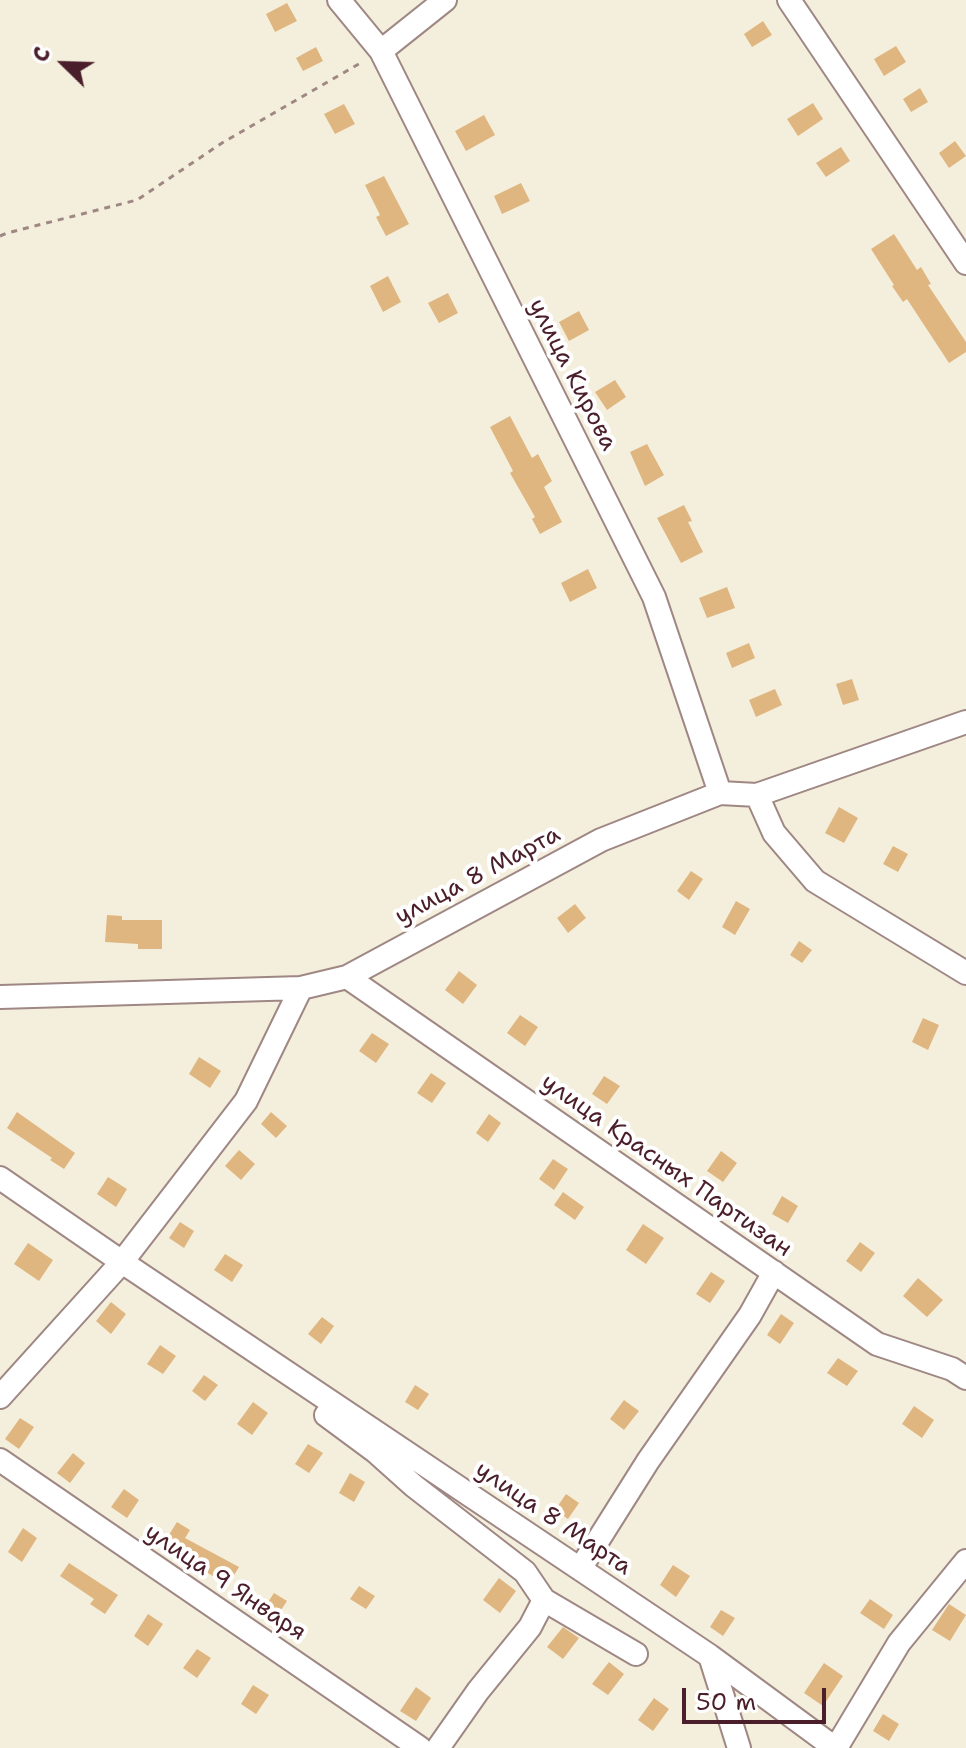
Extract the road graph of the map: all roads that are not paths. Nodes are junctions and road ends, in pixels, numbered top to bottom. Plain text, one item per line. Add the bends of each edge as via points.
1 (339, 0) edge
2 (445, 0) edge
3 (789, 0) edge
4 (381, 51) junction
5 (966, 263) edge
6 (966, 722) edge
7 (720, 793) junction
8 (757, 795) junction
9 (966, 973) edge
10 (347, 977) junction
11 (301, 988) junction
12 (0, 997) edge
13 (0, 1178) edge
14 (122, 1262) junction
15 (774, 1272) junction
16 (277, 1366) junction
17 (966, 1378) edge
18 (0, 1397) edge
19 (376, 1452) junction
20 (0, 1460) edge
21 (454, 1484) junction
22 (966, 1561) edge
23 (580, 1569) junction
24 (544, 1600) junction
25 (636, 1654) dead end
26 (710, 1656) junction
27 (420, 1748) edge
28 (438, 1748) edge
29 (739, 1748) edge
30 (836, 1748) edge

1 - 4 street, улица Кирова
2 - 4 street
3 - 5 street
4 - 7 street, улица Кирова via 654,597
6 - 8 street, улица 8 Марта
7 - 8 street, улица 8 Марта
7 - 10 street, улица 8 Марта via 601,840
8 - 9 street via 774,833 815,881
10 - 11 street, улица 8 Марта
10 - 15 street, улица Красных Партизан
11 - 12 street, улица 8 Марта
11 - 14 street via 246,1101
13 - 14 street, улица 8 Марта
14 - 16 street, улица 8 Марта
14 - 18 street
15 - 17 street, улица Красных Партизан via 877,1344
15 - 23 street
16 - 19 street via 304,1399
16 - 21 street, улица 8 Марта
19 - 21 street
19 - 24 street via 525,1572
20 - 27 street, улица 9 Января
21 - 23 street, улица 8 Марта
22 - 30 street via 899,1643
23 - 26 street, улица 8 Марта
24 - 25 street
24 - 28 street via 530,1627
26 - 29 street
26 - 30 street, улица 8 Марта

